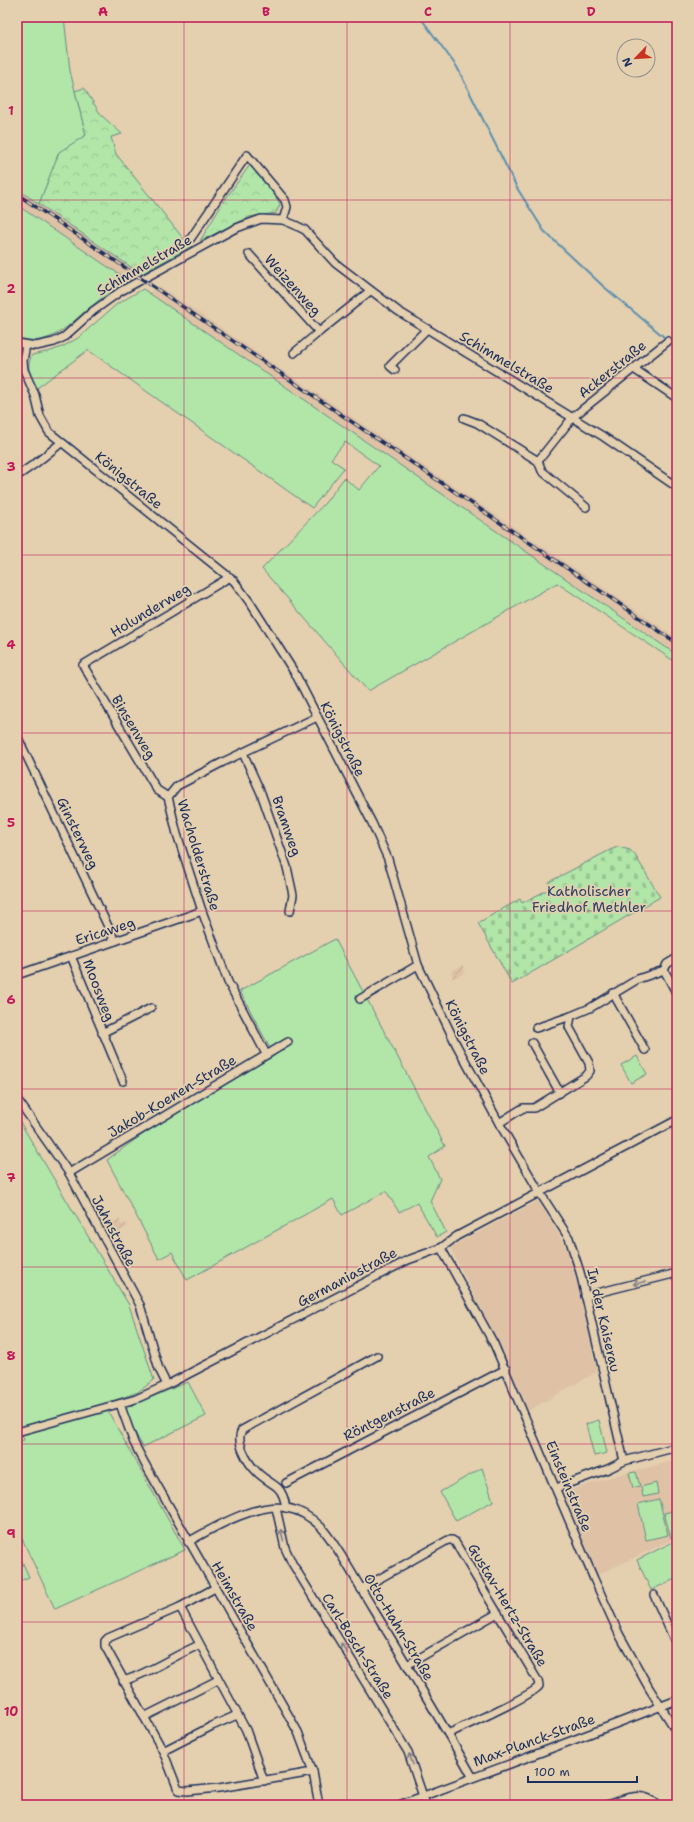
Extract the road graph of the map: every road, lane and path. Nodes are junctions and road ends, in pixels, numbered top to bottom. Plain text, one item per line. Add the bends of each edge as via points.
1 (282, 220) junction
2 (191, 238) dead end
3 (249, 254) dead end
4 (370, 291) junction
5 (427, 329) junction
6 (319, 332) junction
7 (668, 341) dead end
8 (17, 343) edge
9 (26, 346) junction
10 (294, 353) dead end
11 (17, 359) edge
12 (634, 369) junction
13 (24, 370) junction
14 (395, 370) dead end
15 (677, 398) edge
16 (464, 418) dead end
17 (573, 418) junction
18 (61, 443) junction
19 (538, 461) junction
20 (17, 476) edge
21 (677, 487) edge
22 (586, 507) dead end
23 (230, 577) junction
24 (83, 665) joint
25 (317, 717) junction
26 (17, 736) edge
27 (243, 753) junction
28 (168, 797) junction
29 (202, 911) junction
30 (290, 911) dead end
31 (115, 941) junction
32 (71, 956) junction
33 (677, 958) edge
34 (418, 965) junction
35 (664, 970) junction
36 (17, 975) edge
37 (613, 993) junction
38 (677, 994) edge
39 (360, 999) dead end
40 (151, 1008) dead end
41 (571, 1016) junction
42 (536, 1028) dead end
43 (102, 1033) junction
44 (288, 1042) dead end
45 (532, 1043) dead end
46 (645, 1050) dead end
47 (266, 1054) junction
48 (123, 1081) dead end
49 (560, 1093) junction
50 (17, 1099) edge
51 (677, 1120) edge
52 (499, 1124) junction
53 (69, 1172) junction
54 (540, 1193) junction
55 (441, 1248) junction
56 (677, 1273) edge
57 (585, 1296) junction
58 (377, 1356) dead end
59 (506, 1369) junction
60 (167, 1385) junction
61 (120, 1404) junction
62 (17, 1432) edge
63 (677, 1448) edge
64 (624, 1461) junction
65 (286, 1483) dead end
66 (556, 1488) junction
67 (276, 1508) junction
68 (286, 1508) junction
69 (188, 1542) junction
70 (215, 1588) junction
71 (361, 1590) junction
72 (654, 1595) dead end
73 (180, 1607) junction
74 (498, 1613) junction
75 (199, 1645) junction
76 (677, 1646) edge
77 (407, 1665) junction
78 (123, 1680) junction
79 (218, 1680) junction
80 (677, 1700) edge
81 (660, 1706) junction
82 (237, 1715) junction
83 (144, 1717) junction
84 (677, 1732) edge
85 (448, 1734) junction
86 (163, 1751) junction
87 (313, 1772) junction
88 (472, 1776) junction
89 (264, 1781) junction
90 (423, 1796) junction
91 (319, 1805) edge
92 (399, 1805) edge
93 (426, 1805) edge
94 (607, 1805) edge
95 (658, 1805) edge

1 - 2 street, Schimmelstraße via 287,207 285,200 247,155
1 - 4 street, Schimmelstraße via 305,230 335,263
1 - 9 street, Schimmelstraße via 261,219 234,229 121,291 93,311 64,337 54,342
3 - 6 street, Weizenweg
4 - 5 street, Schimmelstraße
4 - 6 street, Weizenweg
5 - 14 street via 390,366
5 - 17 street, Schimmelstraße
6 - 10 street, Weizenweg
7 - 12 street, Ackerstraße
8 - 9 street
9 - 13 street, Königstraße
11 - 13 street, Königstraße
12 - 15 street
12 - 17 street, Ackerstraße
13 - 18 street, Königstraße via 35,395 43,424
16 - 19 street via 477,423
17 - 19 street
17 - 21 street, Schimmelstraße
18 - 20 street
18 - 23 street, Königstraße
19 - 22 street via 542,471
23 - 24 street, Holunderweg
23 - 25 street, Königstraße via 240,588 296,675
24 - 28 street, Binsenweg via 157,790
25 - 27 street, Wacholderstraße
25 - 34 street, Königstraße via 384,850
26 - 31 street, Ginsterweg
27 - 28 street, Wacholderstraße via 177,786
27 - 30 street, Bramweg via 264,799 287,867 293,894
28 - 29 street, Wacholderstraße
29 - 31 street, Ericaweg
29 - 47 street, Wacholderstraße via 228,982
31 - 32 street, Ericaweg
32 - 36 street, Ericaweg
32 - 43 street, Moosweg
33 - 35 street via 667,964
34 - 39 street
34 - 52 street, Königstraße via 456,1044
35 - 37 street via 638,979
35 - 38 street
37 - 41 street via 590,1008
37 - 46 street
40 - 43 street, Moosweg
41 - 42 street
41 - 49 street via 569,1027 589,1063 590,1071
43 - 48 street, Moosweg
44 - 47 street, Jakob-Koenen-Straße
45 - 49 street
47 - 53 street, Jakob-Koenen-Straße
49 - 52 street via 534,1108 523,1108
50 - 53 street, Jahnstraße
51 - 54 street, Germaniastraße
52 - 54 street, Königstraße
53 - 60 street, Jahnstraße via 140,1305 159,1369
54 - 55 street, Germaniastraße via 457,1236
54 - 57 street, In der Kaiserau via 569,1238
55 - 59 street, Einsteinstraße via 489,1333
55 - 60 street, Germaniastraße via 408,1260
56 -> 57 street
57 - 64 street, In der Kaiserau
58 - 68 street via 242,1430 239,1434 251,1466 278,1488
59 - 65 street, Röntgenstraße
59 - 66 street, Einsteinstraße
60 - 61 street, Germaniastraße
61 - 62 street, Germaniastraße
61 - 69 street, Heimstraße via 134,1443
63 - 64 street
64 - 66 street
66 - 81 street, Einsteinstraße via 606,1607 628,1652
67 - 68 street, Otto-Hahn-Straße
67 - 69 street, Otto-Hahn-Straße via 239,1516
90 -> 67 street, Carl-Bosch-Straße via 408,1752 398,1734 292,1563 285,1548
68 - 71 street, Otto-Hahn-Straße via 300,1512 321,1527
69 - 70 street, Heimstraße
70 - 73 street
70 - 87 street, Heimstraße via 289,1715
71 - 74 street, Gustav-Hertz-Straße via 452,1540
71 - 77 street, Otto-Hahn-Straße
72 - 76 street
73 - 75 street
73 - 78 street via 105,1641
74 - 77 street
74 - 85 street, Gustav-Hertz-Straße via 539,1686 537,1690
75 - 78 street via 137,1676
75 - 79 street
77 - 85 street, Otto-Hahn-Straße
78 - 83 street
79 - 82 street
79 - 83 street
80 - 81 street, Max-Planck-Straße
81 - 84 street, Einsteinstraße
81 - 88 street, Max-Planck-Straße via 614,1726
82 - 86 street
82 - 89 street via 253,1746
83 - 86 street
85 - 88 street, Otto-Hahn-Straße
86 - 89 street via 177,1787 182,1791
87 - 89 street
87 - 91 street, Heimstraße
88 - 90 street, Max-Planck-Straße
90 - 92 street, Max-Planck-Straße
90 - 93 street, Carl-Bosch-Straße
94 - 95 street via 644,1796

